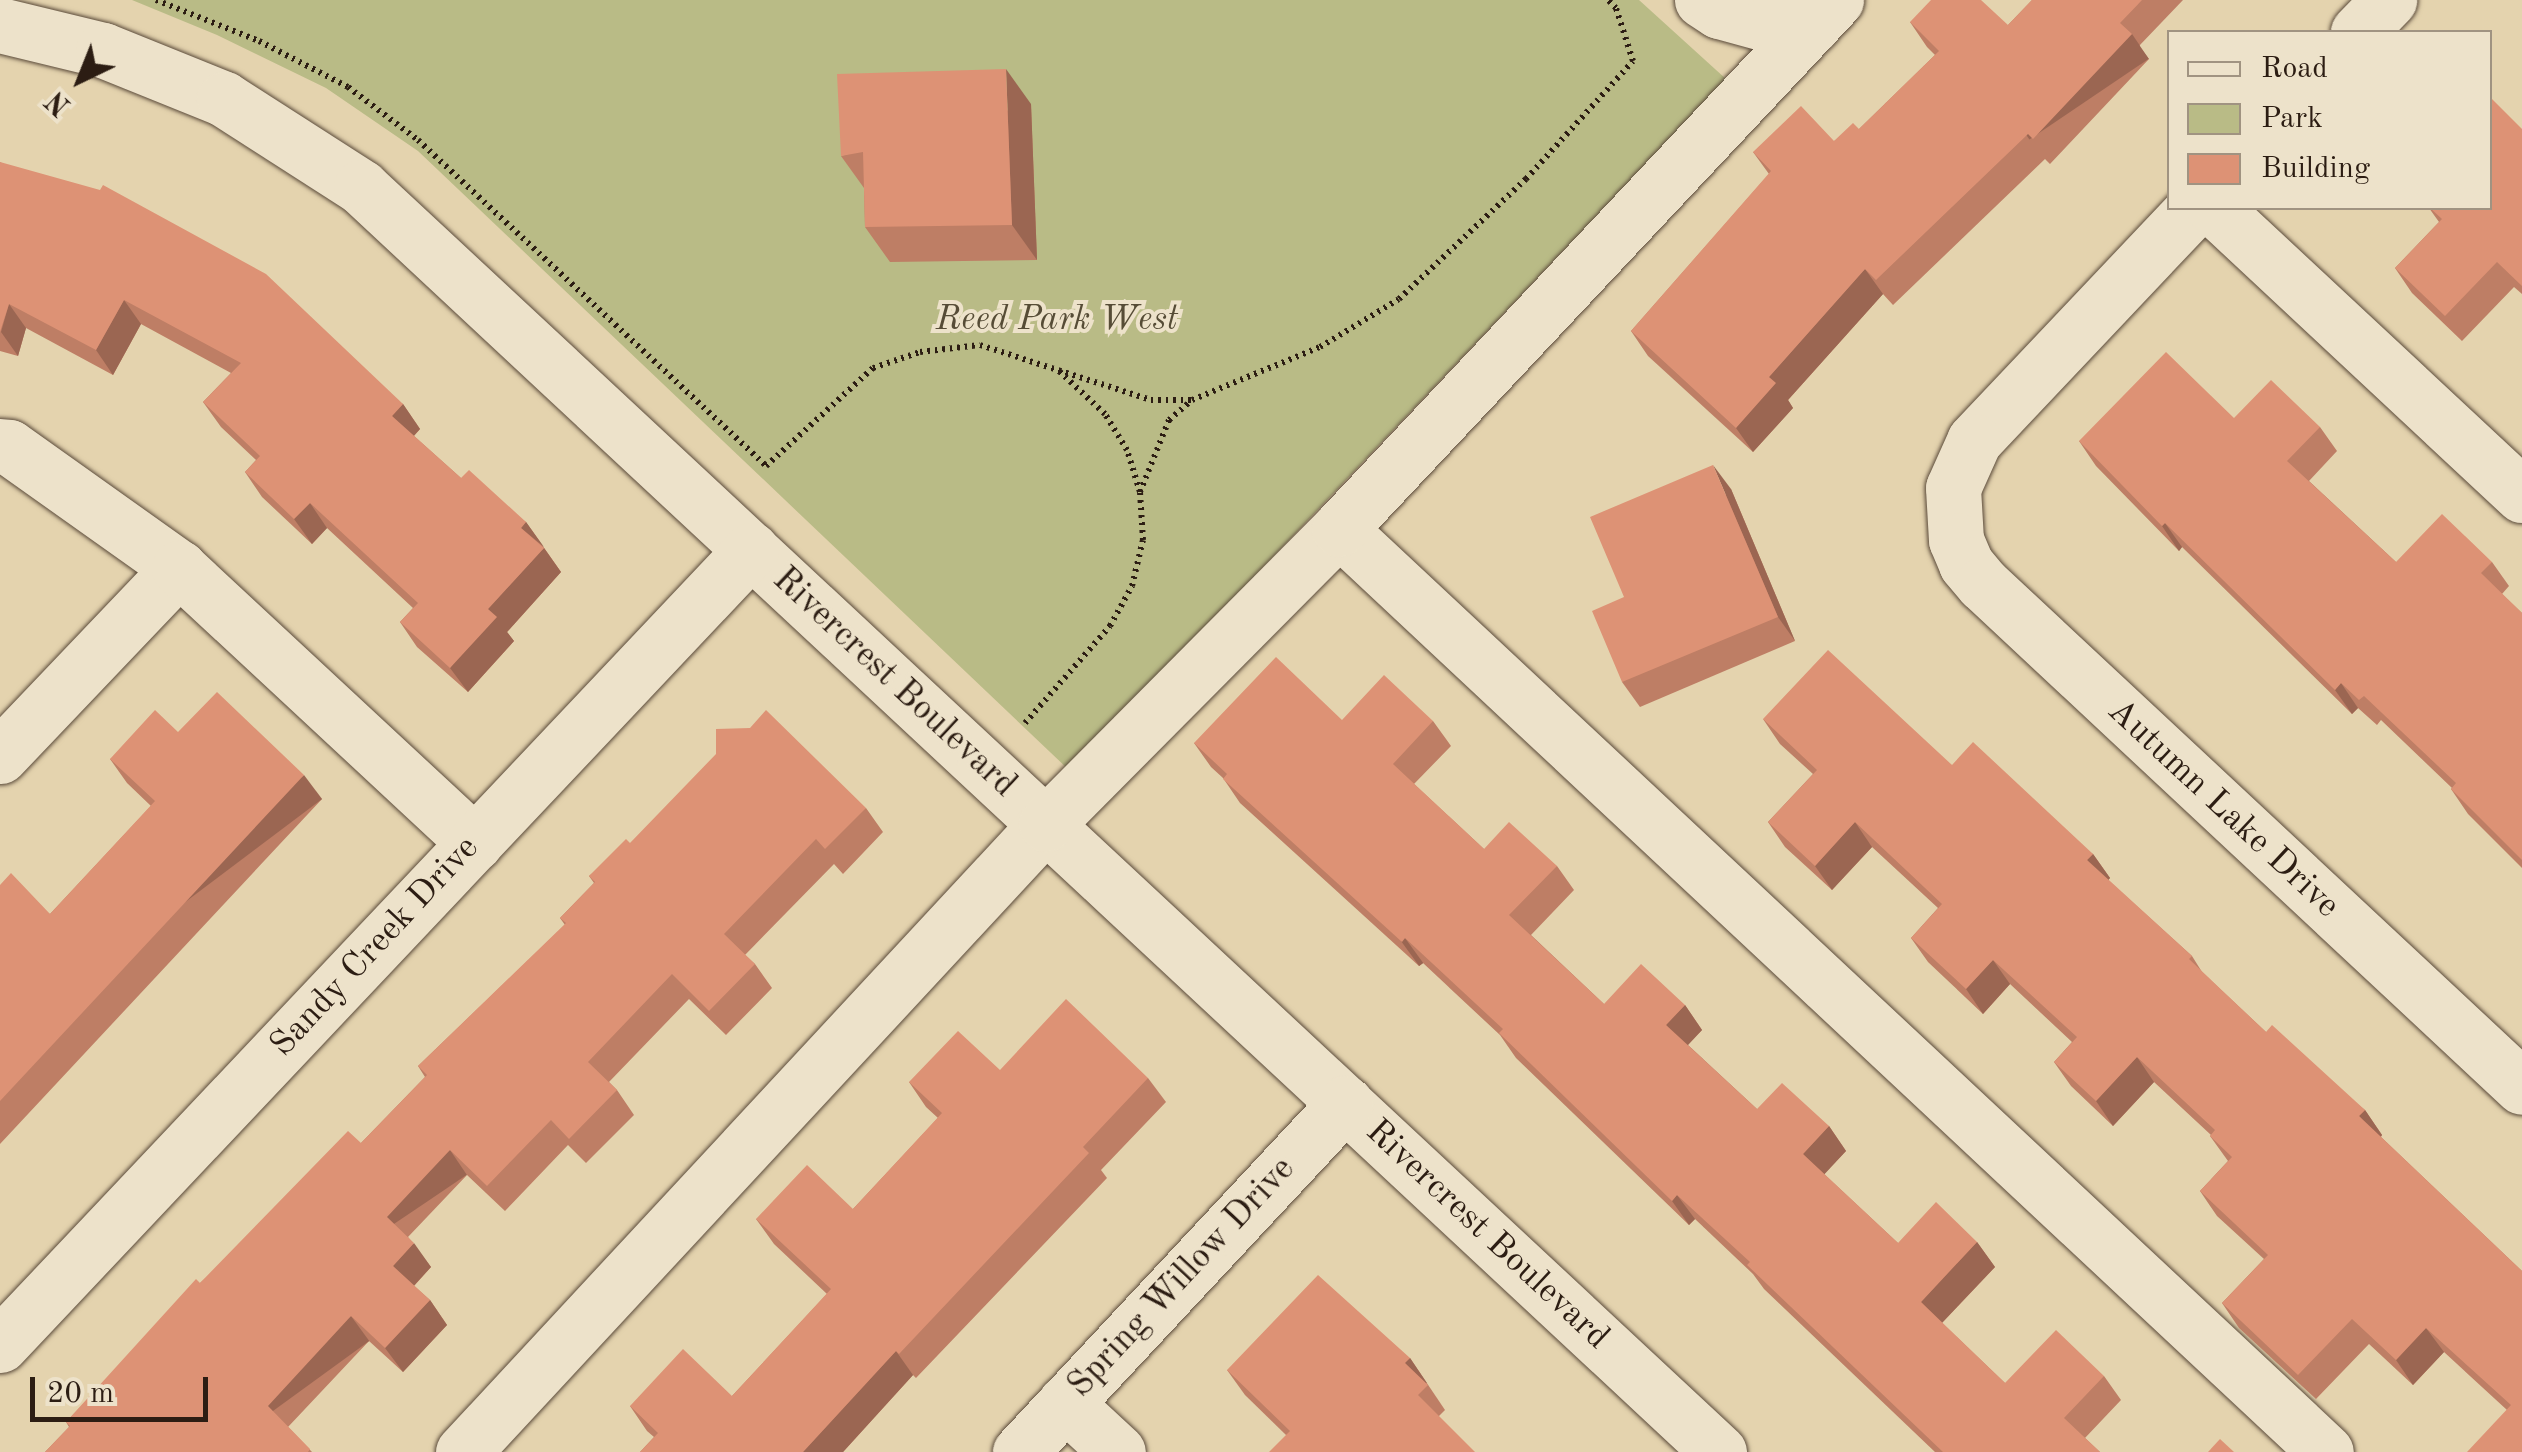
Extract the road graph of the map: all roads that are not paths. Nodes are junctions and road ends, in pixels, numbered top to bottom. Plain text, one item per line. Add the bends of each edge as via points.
1 (1702, 0) edge
2 (2389, 0) edge
3 (1824, 13) edge
4 (0, 25) edge
5 (2360, 30) edge
6 (2192, 210) edge
7 (2216, 210) edge
8 (0, 446) edge
9 (2522, 495) edge
10 (1339, 528) junction
11 (751, 550) junction
12 (178, 568) junction
13 (0, 756) edge
14 (1046, 824) junction
15 (474, 842) junction
16 (2522, 1087) edge
17 (1345, 1103) junction
18 (0, 1345) edge
19 (1066, 1403) junction
20 (463, 1452) edge
21 (1020, 1452) edge
22 (1118, 1452) edge
23 (1719, 1452) edge
24 (2326, 1452) edge

1 - 3 street via 1767,24
2 - 5 street
3 - 10 street
4 - 11 street, Rivercrest Boulevard via 103,50 224,99 361,187
6 - 16 street, Autumn Lake Drive via 1974,441 1952,488 1951,514 1966,564
7 - 9 street
8 - 12 street
10 - 14 street
10 - 24 street
11 - 14 street, Rivercrest Boulevard
11 - 15 street, Sandy Creek Drive
12 - 13 street
12 - 15 street
14 - 17 street, Rivercrest Boulevard
14 - 20 street
15 - 18 street, Sandy Creek Drive
17 - 19 street, Spring Willow Drive
17 - 23 street, Rivercrest Boulevard
19 - 21 street, Spring Willow Drive
19 - 22 street

